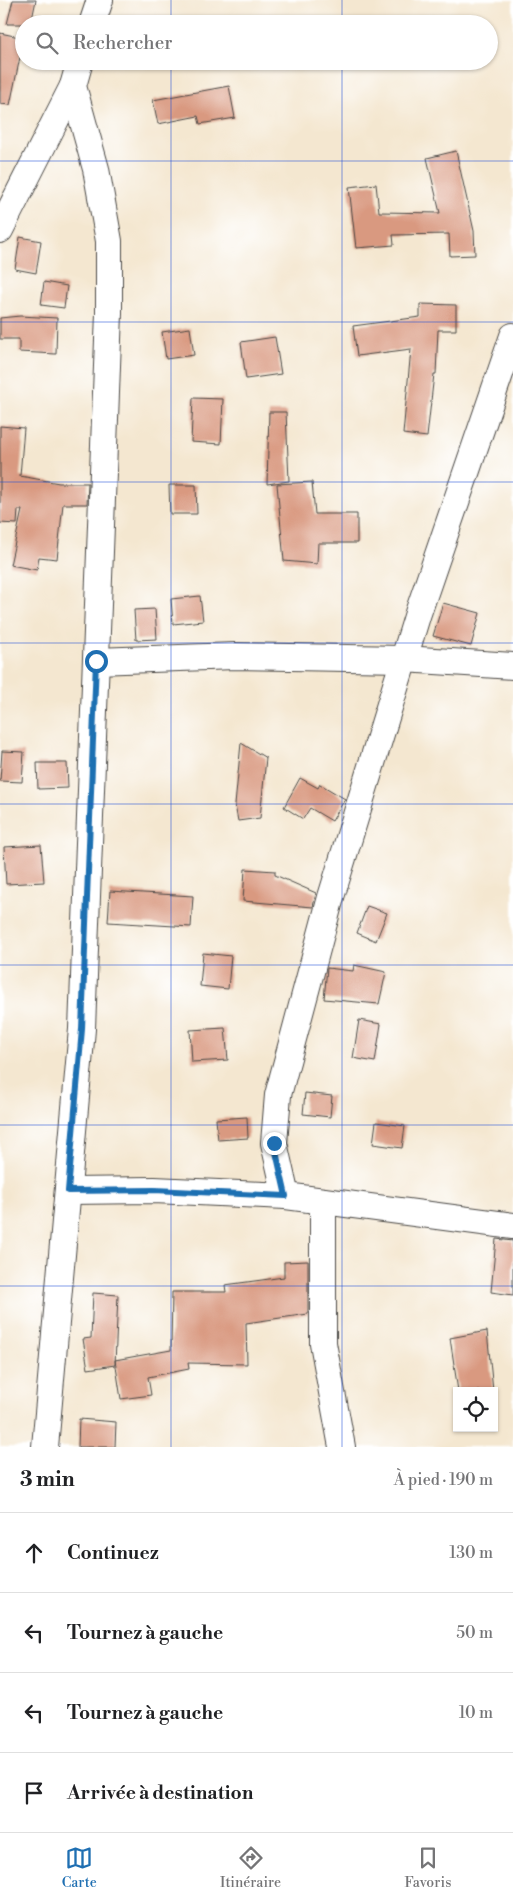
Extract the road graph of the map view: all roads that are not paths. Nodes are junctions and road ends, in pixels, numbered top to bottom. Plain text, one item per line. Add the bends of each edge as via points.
1 (100, 0) edge
2 (95, 15) edge
3 (77, 70) edge
4 (73, 86) junction
5 (0, 230) edge
6 (513, 336) edge
7 (404, 659) junction
8 (96, 661) junction
9 (513, 666) edge
10 (68, 1191) junction
11 (286, 1196) junction
12 (323, 1201) junction
13 (513, 1226) edge
14 (46, 1447) edge
15 (342, 1447) edge

1 - 2 street
3 - 4 street
4 - 5 street
4 - 8 street via 96,170 109,241
6 - 7 street
7 - 8 street via 235,656
7 - 9 street
7 - 11 street via 330,897 278,1095 274,1143
8 - 10 street via 82,1029
10 - 11 street via 154,1190
10 - 14 street
11 - 12 street
12 - 13 street
12 - 15 street via 323,1343

